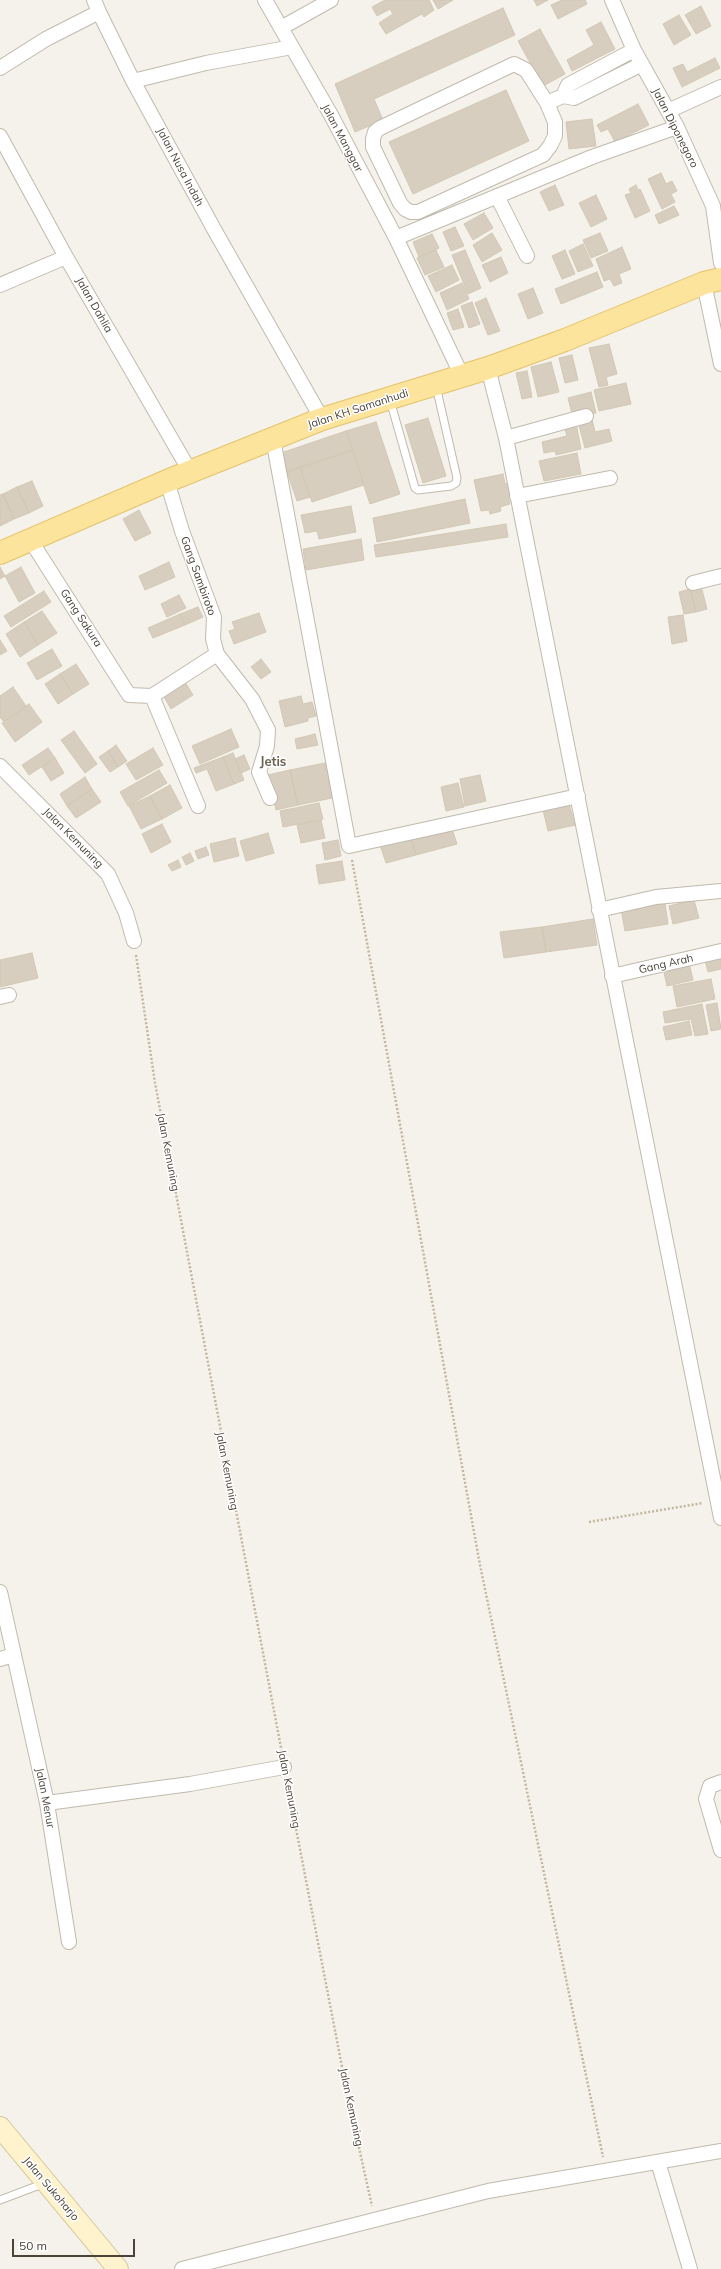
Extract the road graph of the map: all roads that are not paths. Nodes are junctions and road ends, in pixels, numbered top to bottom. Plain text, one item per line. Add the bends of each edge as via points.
1 (265, 0) edge
2 (331, 0) edge
3 (612, 0) edge
4 (96, 6) edge
5 (281, 28) junction
6 (292, 47) junction
7 (634, 50) junction
8 (642, 64) junction
9 (0, 68) edge
10 (133, 81) junction
11 (721, 87) edge
12 (563, 96) junction
13 (547, 103) junction
14 (668, 112) junction
15 (677, 127) junction
16 (0, 136) edge
17 (497, 196) junction
18 (396, 238) junction
19 (527, 256) dead end
20 (66, 258) junction
21 (721, 263) edge
22 (712, 281) edge
23 (0, 285) edge
24 (721, 364) edge
25 (488, 368) junction
26 (462, 376) junction
27 (435, 384) junction
28 (389, 398) junction
29 (586, 416) dead end
30 (322, 419) junction
31 (506, 438) junction
32 (273, 439) junction
33 (191, 473) junction
34 (610, 478) dead end
35 (167, 481) junction
36 (517, 496) junction
37 (31, 541) junction
38 (1, 549) edge
39 (721, 576) edge
40 (693, 583) dead end
41 (217, 654) junction
42 (152, 696) junction
43 (0, 766) edge
44 (578, 796) junction
45 (270, 798) dead end
46 (198, 806) dead end
47 (721, 891) edge
48 (599, 910) junction
49 (134, 941) road end
50 (721, 951) edge
51 (612, 976) junction
52 (719, 1501) edge
53 (721, 1518) edge
54 (0, 1592) edge
55 (7, 1657) edge
56 (284, 1767) road end
57 (721, 1782) edge
58 (47, 1803) junction
59 (721, 1850) edge
60 (69, 1942) dead end
61 (0, 2127) edge
62 (721, 2151) edge
63 (658, 2162) junction
64 (45, 2183) junction
65 (0, 2200) edge
66 (118, 2269) edge
67 (182, 2269) edge
68 (690, 2269) edge

1 - 5 street, Jalan Manggar
2 - 5 street
3 - 7 street, Jalan Diponegoro
4 - 9 street, Jalan Nusa Indah
4 - 10 street, Jalan Nusa Indah
5 - 6 street, Jalan Manggar
6 - 10 street via 206,62
6 - 18 street, Jalan Manggar
7 - 8 street, Jalan Diponegoro
7 - 12 street via 568,85
8 - 12 street via 574,98
8 - 14 street, Jalan Diponegoro
10 - 30 street, Jalan Nusa Indah
11 - 14 street
12 - 13 street
13 - 13 street via 555,122 555,136 543,154 418,212 411,212 400,203 373,147 375,132 380,128 514,64 526,70
14 - 15 street, Jalan Diponegoro
15 - 17 street via 592,157
15 - 21 street, Jalan Diponegoro via 713,206
16 - 20 street, Jalan Dahlia
17 - 18 street
17 - 19 street
18 - 26 street, Jalan Manggar
20 - 23 street
20 - 33 street, Jalan Dahlia
22 - 24 street
22 - 25 main road, Jalan KH Samanhudi
25 - 26 main road, Jalan KH Samanhudi
25 - 31 street
26 - 27 main road, Jalan KH Samanhudi
27 - 28 main road, Jalan KH Samanhudi
27 - 28 lane via 457,478 456,483 451,486 418,490 415,488
28 - 30 main road, Jalan KH Samanhudi
29 - 31 street
30 - 32 main road, Jalan KH Samanhudi
31 - 36 street
32 - 33 main road, Jalan KH Samanhudi
32 - 44 street via 349,846
33 - 35 main road, Jalan KH Samanhudi
34 - 36 street
35 - 37 main road, Jalan KH Samanhudi
35 - 41 street, Gang Sambiroto via 182,531 214,617 212,639
36 - 44 street
37 - 38 main road, Jalan KH Samanhudi
37 - 42 street, Gang Sakura via 129,695
39 - 40 street
41 - 42 street
41 - 45 street, Gang Sambiroto via 252,699 268,730 267,746 259,772
42 - 46 street
43 - 49 street, Jalan Kemuning via 108,874 126,913
44 - 48 street
47 - 48 street via 656,897
48 - 51 street
50 - 51 street, Gang Arah
51 - 52 street
52 - 53 street
54 - 55 street, Jalan Menur
55 - 58 street, Jalan Menur
56 - 58 street via 190,1784
57 - 59 street via 710,1786 706,1799
58 - 60 street, Jalan Menur
61 - 64 main road, Jalan Sukoharjo
62 - 63 street
63 - 67 street via 488,2191
63 - 68 street
64 - 65 lane
64 - 66 main road, Jalan Sukoharjo

